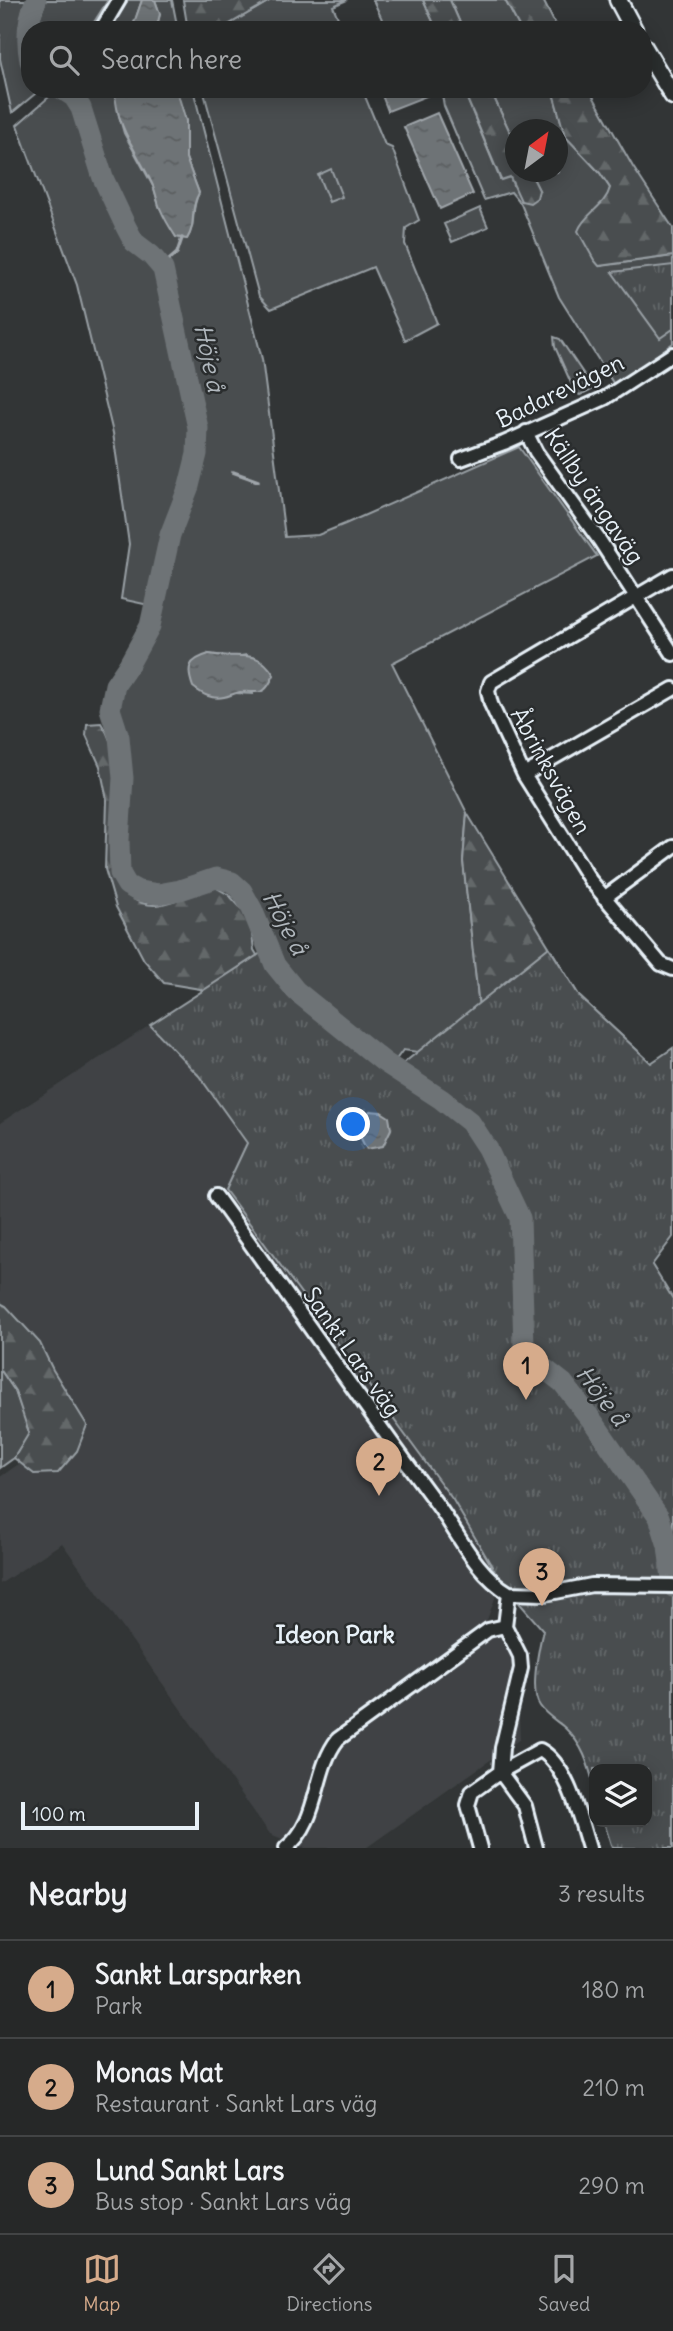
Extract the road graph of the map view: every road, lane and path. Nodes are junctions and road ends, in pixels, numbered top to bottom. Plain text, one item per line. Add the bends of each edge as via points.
1 (119, 0) edge
2 (618, 0) edge
3 (106, 21) edge
4 (629, 21) edge
5 (652, 61) edge
6 (672, 93) edge
7 (673, 354) edge
8 (526, 432) junction
9 (461, 459) dead end
10 (673, 575) edge
11 (636, 596) junction
12 (673, 654) edge
13 (673, 689) edge
14 (524, 775) junction
15 (673, 847) edge
16 (604, 898) junction
17 (673, 969) edge
18 (216, 1196) dead end
19 (673, 1586) edge
20 (509, 1593) junction
21 (505, 1626) junction
22 (501, 1765) junction
23 (286, 1848) edge
24 (480, 1848) edge
25 (536, 1848) edge
26 (589, 1848) edge

1 - 3 street
2 - 4 street
5 - 6 street
7 - 8 street, Badarevägen via 605,398
8 - 9 street, Badarevägen
8 - 11 street, Källby ängaväg
10 - 11 street
11 - 12 street, Källby ängaväg
11 - 14 street, Åbrinksvägen via 491,682 491,704
13 - 14 street
14 - 16 street, Åbrinksvägen
15 - 16 street
16 - 17 street, Åbrinksvägen via 661,964
18 - 20 street, Sankt Lars väg via 473,1559
19 - 20 street
20 - 21 street
21 - 22 street via 521,1662
21 - 23 street via 488,1630 338,1739 306,1826
22 - 24 street via 472,1792 468,1805
22 - 25 street via 525,1806
22 - 26 street via 518,1763 537,1751 547,1754 571,1789

